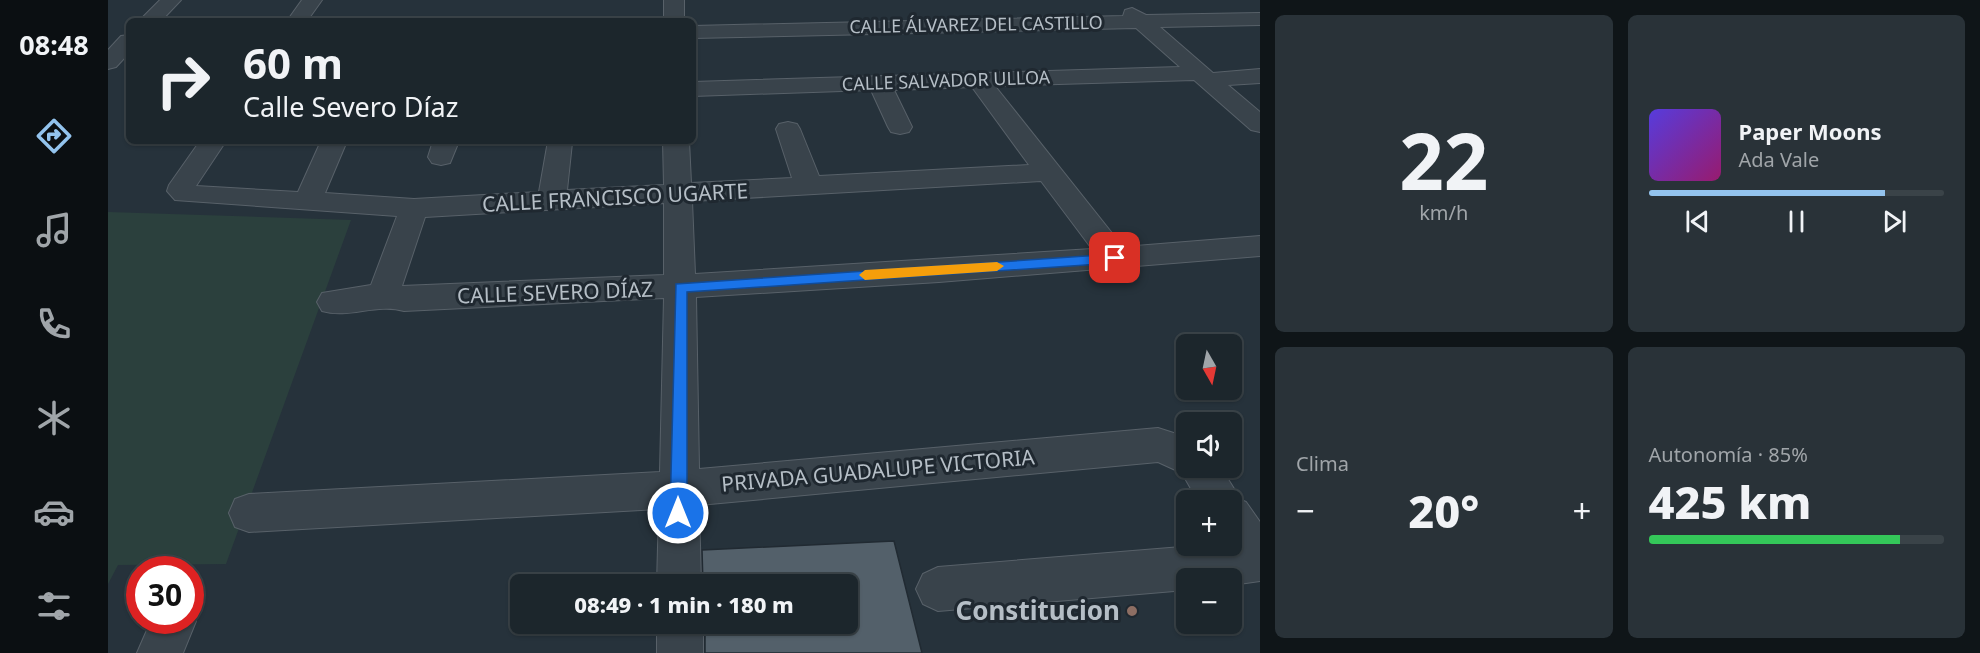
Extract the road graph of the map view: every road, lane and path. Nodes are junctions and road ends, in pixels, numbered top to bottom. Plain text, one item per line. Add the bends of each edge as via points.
1 (171, 0) edge
2 (312, 0) edge
3 (674, 0) edge
4 (1117, 0) edge
5 (152, 18) edge
6 (299, 18) edge
7 (674, 18) edge
8 (1260, 19) edge
9 (1140, 21) junction
10 (696, 32) edge
11 (122, 45) edge
12 (108, 62) edge
13 (1260, 76) edge
14 (1203, 77) junction
15 (978, 80) junction
16 (879, 83) junction
17 (696, 89) edge
18 (1260, 125) edge
19 (900, 127) dead end
20 (788, 129) dead end
21 (211, 144) edge
22 (333, 144) edge
23 (559, 144) edge
24 (676, 144) edge
25 (1049, 172) junction
26 (809, 187) junction
27 (677, 195) junction
28 (552, 201) junction
29 (307, 202) junction
30 (414, 208) junction
31 (1260, 246) edge
32 (1115, 258) junction
33 (680, 287) junction
34 (388, 295) junction
35 (333, 302) dead end
36 (1176, 453) edge
37 (1203, 478) edge
38 (678, 489) junction
39 (1213, 490) edge
40 (249, 513) dead end
41 (1242, 531) edge
42 (1260, 559) edge
43 (679, 574) edge
44 (938, 589) dead end
45 (168, 634) edge
46 (680, 634) edge
47 (160, 653) edge
48 (680, 653) edge

1 - 5 street
2 - 6 street
3 - 7 street
4 - 9 street
8 - 9 street, CALLE ÁLVAREZ DEL CASTILLO
9 - 10 street, CALLE ÁLVAREZ DEL CASTILLO
9 - 14 street
11 - 12 street
13 - 14 street, CALLE SALVADOR ULLOA
14 - 15 street, CALLE SALVADOR ULLOA
14 - 18 street
15 - 16 street, CALLE SALVADOR ULLOA
15 - 25 street
16 - 17 street, CALLE SALVADOR ULLOA
16 - 19 street
20 - 26 street
21 - 29 street, CALLE FRANCISCO UGARTE via 181,191 192,196
22 - 29 street
23 - 28 street
24 - 27 street
25 - 26 street, CALLE FRANCISCO UGARTE
25 - 32 street
26 - 27 street, CALLE FRANCISCO UGARTE
27 - 28 street, CALLE FRANCISCO UGARTE
27 - 33 street
28 - 30 street, CALLE FRANCISCO UGARTE
29 - 30 street, CALLE FRANCISCO UGARTE
30 - 34 street via 386,287
31 - 32 street, CALLE SEVERO DÍAZ
32 - 33 street, CALLE SEVERO DÍAZ
33 - 34 street, CALLE SEVERO DÍAZ via 404,299
33 - 38 street
34 - 35 street, CALLE SEVERO DÍAZ
36 - 38 street, PRIVADA GUADALUPE VICTORIA via 1158,445
37 - 39 street
38 - 40 street, PRIVADA GUADALUPE VICTORIA
38 - 43 street
41 - 42 street
42 - 44 street via 1135,574
45 - 47 street
46 - 48 street

